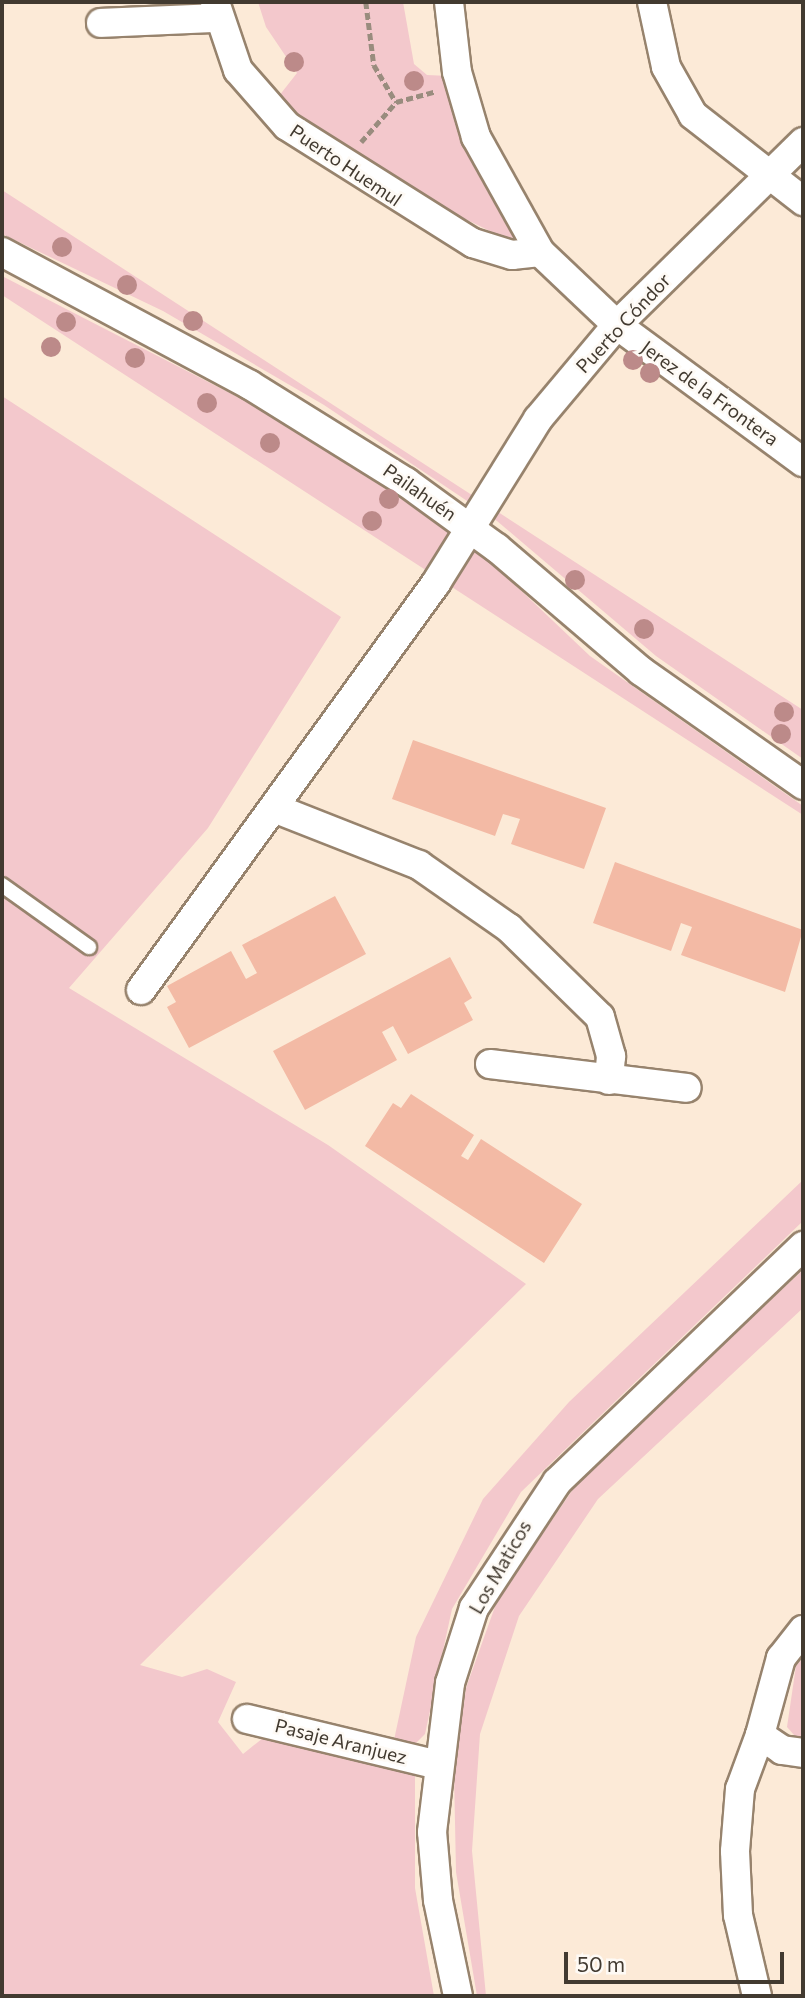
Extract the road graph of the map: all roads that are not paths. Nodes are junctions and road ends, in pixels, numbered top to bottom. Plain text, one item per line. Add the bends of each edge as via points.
1 (449, 2) edge
2 (658, 6) edge
3 (215, 10) edge
4 (101, 23) dead end
5 (803, 142) edge
6 (767, 176) junction
7 (803, 201) edge
8 (2, 253) edge
9 (540, 253) junction
10 (617, 325) junction
11 (803, 462) edge
12 (472, 529) junction
13 (803, 785) edge
14 (274, 808) junction
15 (2, 885) edge
16 (89, 947) dead end
17 (141, 990) dead end
18 (490, 1064) dead end
19 (609, 1080) junction
20 (687, 1088) dead end
21 (803, 1246) edge
22 (803, 1630) edge
23 (247, 1718) dead end
24 (760, 1734) junction
25 (803, 1753) edge
26 (435, 1764) junction
27 (458, 1996) edge
28 (757, 1996) edge

1 - 9 street, Jerez de la Frontera via 460,86 491,174
2 - 6 street via 666,67 693,116
3 - 4 street
3 - 9 street, Puerto Huemul via 238,70 265,106 344,165 473,243 512,255
5 - 6 street, Puerto Cóndor
6 - 7 street
6 - 10 street, Puerto Cóndor
8 - 12 street, Pailahuén via 261,391
9 - 10 street, Jerez de la Frontera
10 - 11 street, Jerez de la Frontera
10 - 12 street, Puerto Cóndor via 538,419
12 - 13 street, Pailahuén via 641,671
12 - 14 street, Puerto Cóndor
14 - 17 street, Puerto Cóndor
14 - 19 street via 419,865 509,928 600,1017 611,1056
15 - 16 lane
18 - 19 street
19 - 20 street
21 - 26 street, Los Maticos via 596,1443 533,1511 474,1608 450,1683
22 - 24 street via 780,1658
23 - 26 street, Pasaje Aranjuez
24 - 25 street via 782,1750
24 - 28 street via 740,1789 735,1851 738,1914
26 - 27 street, Los Maticos via 438,1900

